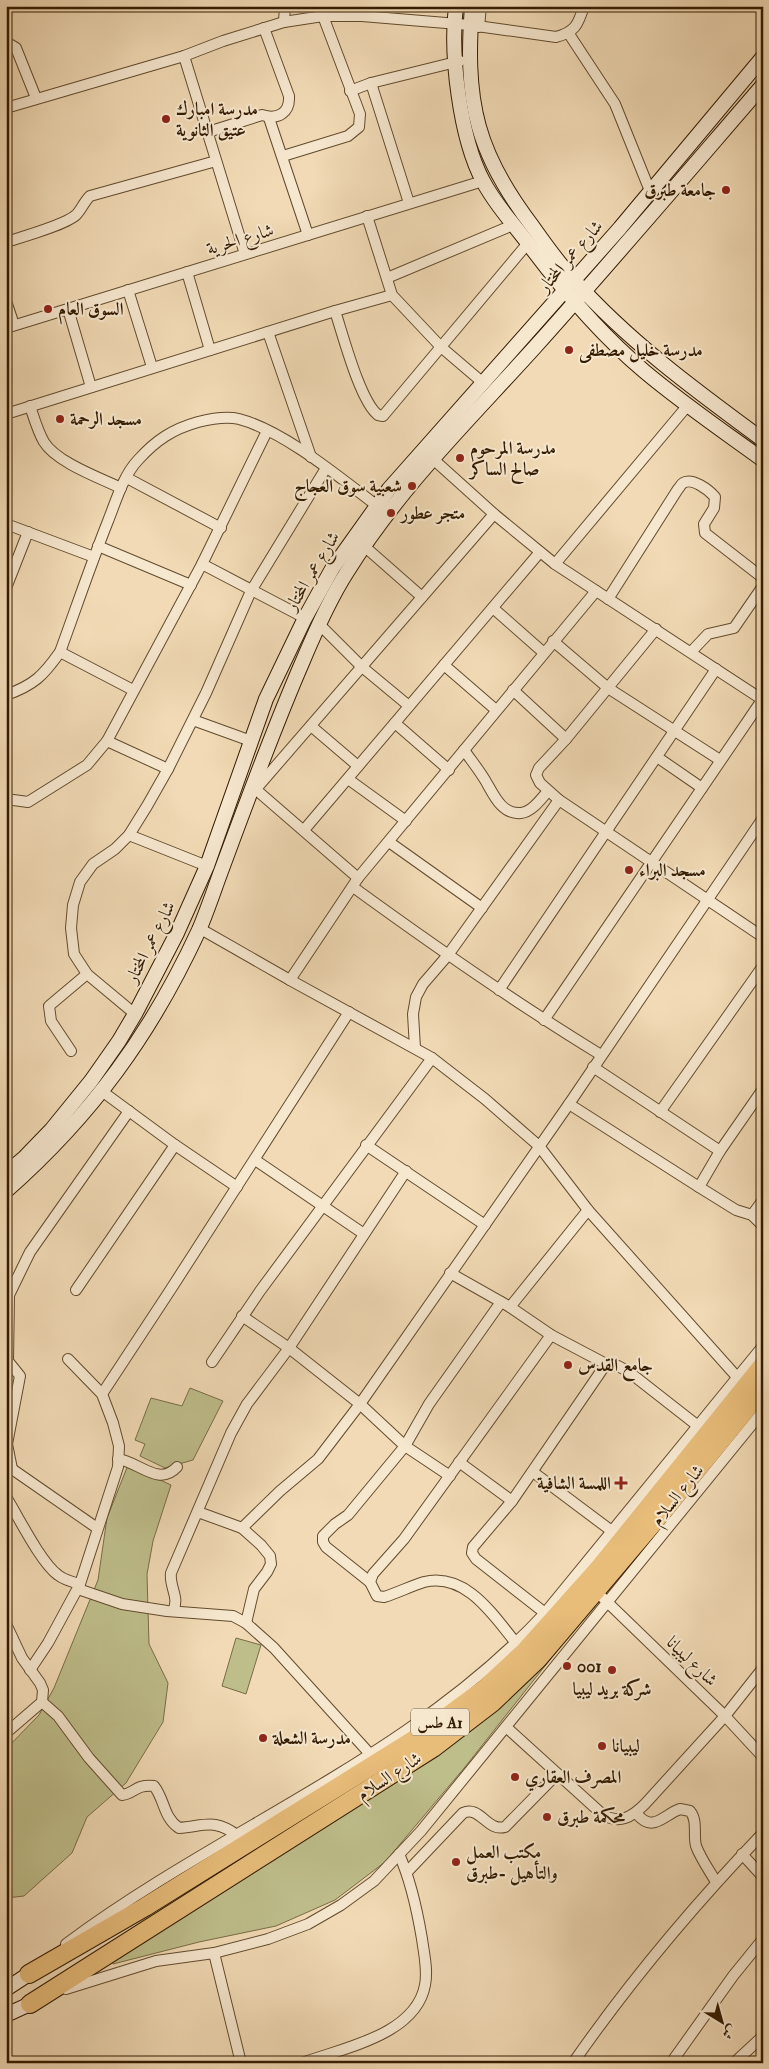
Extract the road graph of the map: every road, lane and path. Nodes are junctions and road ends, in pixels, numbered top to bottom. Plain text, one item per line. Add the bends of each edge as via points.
1 (285, 6) edge
2 (456, 6) edge
3 (472, 6) edge
4 (481, 6) edge
5 (584, 6) edge
6 (363, 11) edge
7 (323, 16) junction
8 (284, 22) junction
9 (454, 24) junction
10 (475, 26) junction
11 (264, 28) junction
12 (569, 34) junction
13 (6, 42) edge
14 (184, 56) junction
15 (763, 57) edge
16 (463, 61) junction
17 (371, 83) junction
18 (763, 85) edge
19 (350, 91) junction
20 (36, 98) junction
21 (6, 108) edge
22 (269, 118) junction
23 (208, 132) junction
24 (284, 156) junction
25 (216, 161) junction
26 (483, 181) junction
27 (650, 191) junction
28 (409, 204) junction
29 (367, 216) junction
30 (513, 225) junction
31 (308, 235) junction
32 (6, 242) edge
33 (528, 244) junction
34 (245, 254) junction
35 (187, 272) junction
36 (386, 278) junction
37 (574, 280) junction
38 (128, 290) junction
39 (564, 291) junction
40 (585, 291) junction
41 (392, 295) junction
42 (6, 301) edge
43 (574, 303) junction
44 (68, 309) junction
45 (334, 311) junction
46 (10, 327) edge
47 (268, 332) junction
48 (441, 347) junction
49 (210, 350) junction
50 (152, 367) junction
51 (482, 382) junction
52 (91, 387) junction
53 (688, 405) junction
54 (30, 406) junction
55 (6, 414) edge
56 (267, 431) junction
57 (763, 440) edge
58 (311, 457) junction
59 (433, 458) junction
60 (763, 460) edge
61 (326, 468) junction
62 (127, 478) junction
63 (121, 488) junction
64 (376, 505) junction
65 (494, 514) junction
66 (6, 524) edge
67 (221, 528) junction
68 (28, 532) junction
69 (98, 546) junction
70 (364, 546) junction
71 (540, 552) junction
72 (94, 556) junction
73 (202, 564) junction
74 (555, 564) junction
75 (763, 578) edge
76 (191, 585) junction
77 (763, 586) edge
78 (6, 588) edge
79 (251, 591) junction
80 (596, 591) junction
81 (422, 597) junction
82 (608, 599) junction
83 (493, 608) junction
84 (305, 618) junction
85 (319, 624) junction
86 (656, 629) junction
87 (553, 642) junction
88 (60, 652) junction
89 (691, 652) junction
90 (544, 653) junction
91 (444, 665) junction
92 (362, 667) junction
93 (716, 669) junction
94 (608, 688) junction
95 (133, 690) junction
96 (513, 690) junction
97 (6, 696) edge
98 (266, 700) junction
99 (762, 700) edge
100 (283, 706) junction
101 (409, 706) junction
102 (496, 710) junction
103 (193, 720) junction
104 (395, 723) junction
105 (311, 726) junction
106 (674, 732) junction
107 (566, 739) junction
108 (107, 741) junction
109 (251, 741) junction
110 (464, 750) junction
111 (657, 756) junction
112 (720, 760) junction
113 (358, 766) junction
114 (168, 769) junction
115 (449, 770) junction
116 (348, 779) junction
117 (702, 788) junction
118 (254, 789) junction
119 (548, 791) junction
120 (6, 799) edge
121 (559, 800) junction
122 (406, 821) junction
123 (761, 825) edge
124 (304, 830) junction
125 (605, 832) junction
126 (129, 835) junction
127 (389, 842) junction
128 (652, 863) junction
129 (208, 866) junction
130 (356, 882) junction
131 (708, 900) junction
132 (482, 908) junction
133 (199, 928) junction
134 (763, 936) edge
135 (448, 955) junction
136 (763, 966) edge
137 (86, 974) junction
138 (290, 980) junction
139 (499, 990) junction
140 (349, 1012) junction
141 (135, 1014) junction
142 (544, 1020) junction
143 (415, 1048) junction
144 (71, 1051) dead end
145 (601, 1055) junction
146 (432, 1058) junction
147 (593, 1067) junction
148 (763, 1089) edge
149 (103, 1092) junction
150 (569, 1104) junction
151 (129, 1111) junction
152 (660, 1112) junction
153 (175, 1145) junction
154 (366, 1145) junction
155 (538, 1146) junction
156 (720, 1151) junction
157 (254, 1160) junction
158 (406, 1171) junction
159 (6, 1173) edge
160 (237, 1187) junction
161 (699, 1187) junction
162 (6, 1191) edge
163 (763, 1200) edge
164 (324, 1205) junction
165 (588, 1210) junction
166 (752, 1215) junction
167 (485, 1225) junction
168 (763, 1226) edge
169 (364, 1234) junction
170 (450, 1273) junction
171 (76, 1290) dead end
172 (506, 1305) junction
173 (242, 1316) junction
174 (551, 1335) junction
175 (763, 1346) edge
176 (289, 1348) junction
177 (68, 1359) dead end
178 (7, 1361) edge
179 (212, 1362) dead end
180 (606, 1364) junction
181 (763, 1365) edge
182 (737, 1377) junction
183 (763, 1389) edge
184 (102, 1394) junction
185 (360, 1404) junction
186 (763, 1411) edge
187 (698, 1426) junction
188 (7, 1444) edge
189 (406, 1446) junction
190 (118, 1460) junction
191 (459, 1462) junction
192 (177, 1467) dead end
193 (9, 1470) edge
194 (533, 1472) junction
195 (450, 1476) junction
196 (6, 1496) edge
197 (512, 1501) junction
198 (198, 1512) junction
199 (97, 1528) junction
200 (242, 1528) junction
201 (613, 1532) junction
202 (370, 1582) junction
203 (79, 1586) junction
204 (602, 1596) junction
205 (173, 1611) junction
206 (545, 1613) junction
207 (246, 1622) junction
208 (6, 1624) edge
209 (516, 1643) junction
210 (763, 1668) edge
211 (30, 1670) junction
212 (42, 1702) junction
213 (725, 1716) junction
214 (506, 1727) junction
215 (6, 1733) edge
216 (370, 1754) junction
217 (763, 1757) edge
218 (557, 1774) junction
219 (636, 1813) junction
220 (763, 1832) edge
221 (238, 1836) junction
222 (400, 1854) junction
223 (742, 1854) junction
224 (407, 1872) junction
225 (763, 1877) edge
226 (716, 1882) junction
227 (763, 1938) edge
228 (214, 1953) junction
229 (29, 1974) junction
230 (6, 1989) edge
231 (30, 2004) junction
232 (6, 2015) edge
233 (763, 2036) edge
234 (575, 2062) edge
235 (241, 2063) edge
236 (302, 2063) edge
237 (671, 2063) edge
238 (734, 2063) edge

1 - 8 street
2 - 9 street
3 - 10 street
4 - 10 street
5 - 12 street
6 - 7 street
6 - 9 street
7 - 8 street
7 - 19 street
8 - 11 street
9 - 10 street
9 - 16 street
10 - 12 street via 556,37
10 - 16 street
11 - 14 street
11 - 22 street via 290,106 280,116
12 - 27 street via 615,104
13 - 20 street via 16,48
14 - 20 street
14 - 23 street
15 - 27 street, شارع عمر المختار
16 - 17 street
16 - 26 street via 461,111 470,152
16 - 37 street via 490,155 523,215
17 - 19 street
17 - 28 street
18 - 40 street, شارع عمر المختار
19 - 24 street via 360,114 359,127 355,132
20 - 21 street
22 - 23 street via 262,115
22 - 24 street
23 - 25 street
24 - 31 street
25 - 32 street via 90,196 76,215 66,221
25 - 34 street
26 - 28 street, شارع الحرية
26 - 30 street
27 - 37 street, شارع عمر المختار
28 - 29 street, شارع الحرية
29 - 31 street, شارع الحرية
29 - 36 street
30 - 33 street
30 - 36 street
31 - 34 street, شارع الحرية
33 - 39 street
33 - 48 street
34 - 35 street, شارع الحرية
35 - 38 street, شارع الحرية
35 - 49 street
36 - 41 street
37 - 39 street, شارع عمر المختار
37 - 40 street
38 - 44 street, شارع الحرية
38 - 50 street
39 - 43 street
39 - 51 street, شارع عمر المختار
40 - 43 street, شارع عمر المختار
40 - 57 street via 661,363
41 - 45 street
41 - 48 street
42 - 46 street
43 - 53 street via 644,371
43 - 59 street, شارع عمر المختار
44 - 46 street, شارع الحرية
44 - 52 street
45 - 47 street
45 - 48 street via 358,380 370,407 378,415 383,416 388,411
47 - 49 street
47 - 58 street
48 - 51 street
49 - 50 street
50 - 52 street
51 - 64 street, شارع عمر المختار
52 - 54 street
53 - 60 street
53 - 74 street
54 - 55 street
54 - 63 street via 44,443 62,459
56 - 58 street
56 - 62 street via 237,419 207,420 178,428 159,440 137,461
56 - 67 street
58 - 61 street
59 - 65 street
59 - 70 street, شارع عمر المختار via 398,498
61 - 64 street
61 - 79 street
62 - 63 street
62 - 67 street
63 - 69 street
64 - 84 street, شارع عمر المختار via 332,569
65 - 71 street
65 - 81 street
66 - 68 street
67 - 73 street
68 - 72 street
68 - 78 street
69 - 72 street
69 - 76 street
70 - 81 street
70 - 85 street, شارع عمر المختار
71 - 74 street
71 - 83 street
72 - 88 street
73 - 76 street
73 - 79 street
74 - 80 street
75 - 82 street via 705,533 704,524 714,508 715,497 689,481 683,482 678,489
76 - 95 street
77 - 89 street via 734,628 708,634
79 - 84 street
79 - 103 street
80 - 82 street
80 - 87 street
81 - 92 street
82 - 86 street
83 - 90 street
83 - 91 street
84 - 98 street, شارع عمر المختار
85 - 92 street
85 - 100 street, شارع عمر المختار
86 - 89 street
86 - 94 street
87 - 90 street
87 - 94 street
88 - 95 street
88 - 97 street via 40,677 26,688
89 - 93 street
90 - 96 street
91 - 101 street
91 - 102 street
92 - 101 street
92 - 105 street
93 - 99 street
93 - 106 street
94 - 106 street
94 - 107 street
95 - 108 street
96 - 102 street
96 - 107 street
98 - 100 street
98 - 109 street, شارع عمر المختار
99 - 112 street
100 - 118 street, شارع عمر المختار
101 - 104 street
102 - 110 street
103 - 109 street
103 - 114 street
104 - 113 street
104 - 115 street
105 - 113 street
105 - 118 street
106 - 111 street
106 - 112 street
107 - 119 street via 539,768 536,776
108 - 114 street
108 - 120 street via 87,765 28,802
109 - 129 street, شارع عمر المختار
110 - 115 street
110 - 119 street via 496,800 511,812 531,810
111 - 117 street
111 - 125 street
112 - 117 street
113 - 116 street
114 - 126 street
115 - 122 street
116 - 122 street
116 - 124 street
117 - 128 street
118 - 124 street
118 - 133 street, شارع عمر المختار
119 - 121 street
121 - 125 street
121 - 132 street
122 - 127 street
123 - 131 street
124 - 130 street
125 - 128 street
125 - 139 street
126 - 129 street
126 - 137 street via 93,864 80,882 71,928 74,954
127 - 130 street
127 - 132 street
128 - 131 street
128 - 142 street
129 - 141 street, شارع عمر المختار
130 - 135 street
130 - 138 street
131 - 134 street
131 - 145 street
132 - 135 street
133 - 138 street
133 - 149 street, شارع عمر المختار via 144,1033
135 - 139 street
135 - 143 street via 416,997
136 - 152 street
137 - 141 street
137 - 144 street via 49,1006 51,1021
138 - 140 street
139 - 142 street
140 - 143 street
140 - 157 street
141 - 159 street, شارع عمر المختار via 119,1041 63,1115
142 - 145 street
143 - 146 street
145 - 147 street
146 - 154 street
146 - 155 street
147 - 150 street
147 - 152 street
148 - 156 street
149 - 151 street
149 - 162 street, شارع عمر المختار via 60,1141
150 - 155 street
150 - 161 street
151 - 153 street
151 - 178 street via 30,1252 8,1294
152 - 156 street
153 - 160 street
153 - 171 street
154 - 158 street
154 - 164 street
155 - 165 street
155 - 167 street
156 - 161 street
157 - 160 street
157 - 164 street
158 - 167 street
158 - 169 street
160 - 184 street
161 - 166 street via 736,1210
163 - 166 street
164 - 169 street
164 - 173 street
165 - 172 street
165 - 182 street
166 - 168 street
167 - 170 street
169 - 176 street
170 - 172 street
170 - 185 street
172 - 174 street
172 - 189 street via 429,1404
173 - 176 street
173 - 179 street
174 - 180 street
174 - 191 street
175 - 182 street
176 - 185 street
176 - 198 street via 247,1404 231,1433
177 - 184 street
178 - 188 street via 20,1376
180 - 187 street via 629,1372
180 - 194 street
181 - 229 highway, شارع السلام / طس A1 via 600,1568 524,1651 482,1690 373,1766 145,1907
182 - 187 street
183 - 204 highway, شارع السلام
184 - 190 street via 119,1446
185 - 189 street
185 - 200 street via 318,1459
186 - 204 street
187 - 201 street
188 - 193 street
189 - 195 street
189 - 202 street via 348,1515 323,1536 326,1547
190 - 192 street via 158,1475 169,1474
190 - 199 street
191 - 195 street
191 - 197 street
193 - 199 street
194 - 197 street
194 - 201 street
195 - 202 street via 404,1538 372,1574
196 - 203 street via 52,1570
197 - 206 street via 473,1547 472,1553
198 - 200 street
198 - 205 street via 171,1573 176,1596
199 - 203 street
200 - 207 street via 270,1556 271,1564 254,1589
201 - 206 street
202 - 209 street via 377,1596 384,1598 426,1582 456,1583 478,1598
203 - 205 street via 122,1604
203 - 211 street
204 - 213 street, شارع ليبيانا
204 - 214 street
204 - 231 highway, شارع السلام via 515,1682 439,1743
205 - 207 street via 233,1616
206 - 209 street
207 - 216 street via 274,1648
208 - 211 street
209 - 216 street via 471,1683
210 - 213 street
211 - 212 street via 44,1690
212 - 215 street
212 - 221 street via 58,1716 89,1758 122,1794 139,1786 154,1786 161,1795 170,1822 178,1828 223,1825
213 - 217 street, شارع ليبيانا
213 - 219 street
214 - 218 street
214 - 222 street
216 - 221 street
218 - 219 street via 607,1817 624,1819
218 - 224 street via 505,1827 493,1827 475,1812 463,1813
219 - 226 street via 644,1821 656,1823 680,1809 690,1811 695,1820 697,1848
220 - 223 street
221 - 229 street via 100,1920
222 - 224 street
222 - 228 street via 374,1881 308,1924 268,1939
223 - 225 street
223 - 226 street
224 - 236 street via 426,1967 425,1984 416,2008 383,2034
226 - 234 street via 637,1976
227 - 237 street
228 - 231 street via 156,1961 71,1986
228 - 235 street
229 - 230 street, شارع السلام
231 - 232 street, شارع السلام
233 - 238 street

